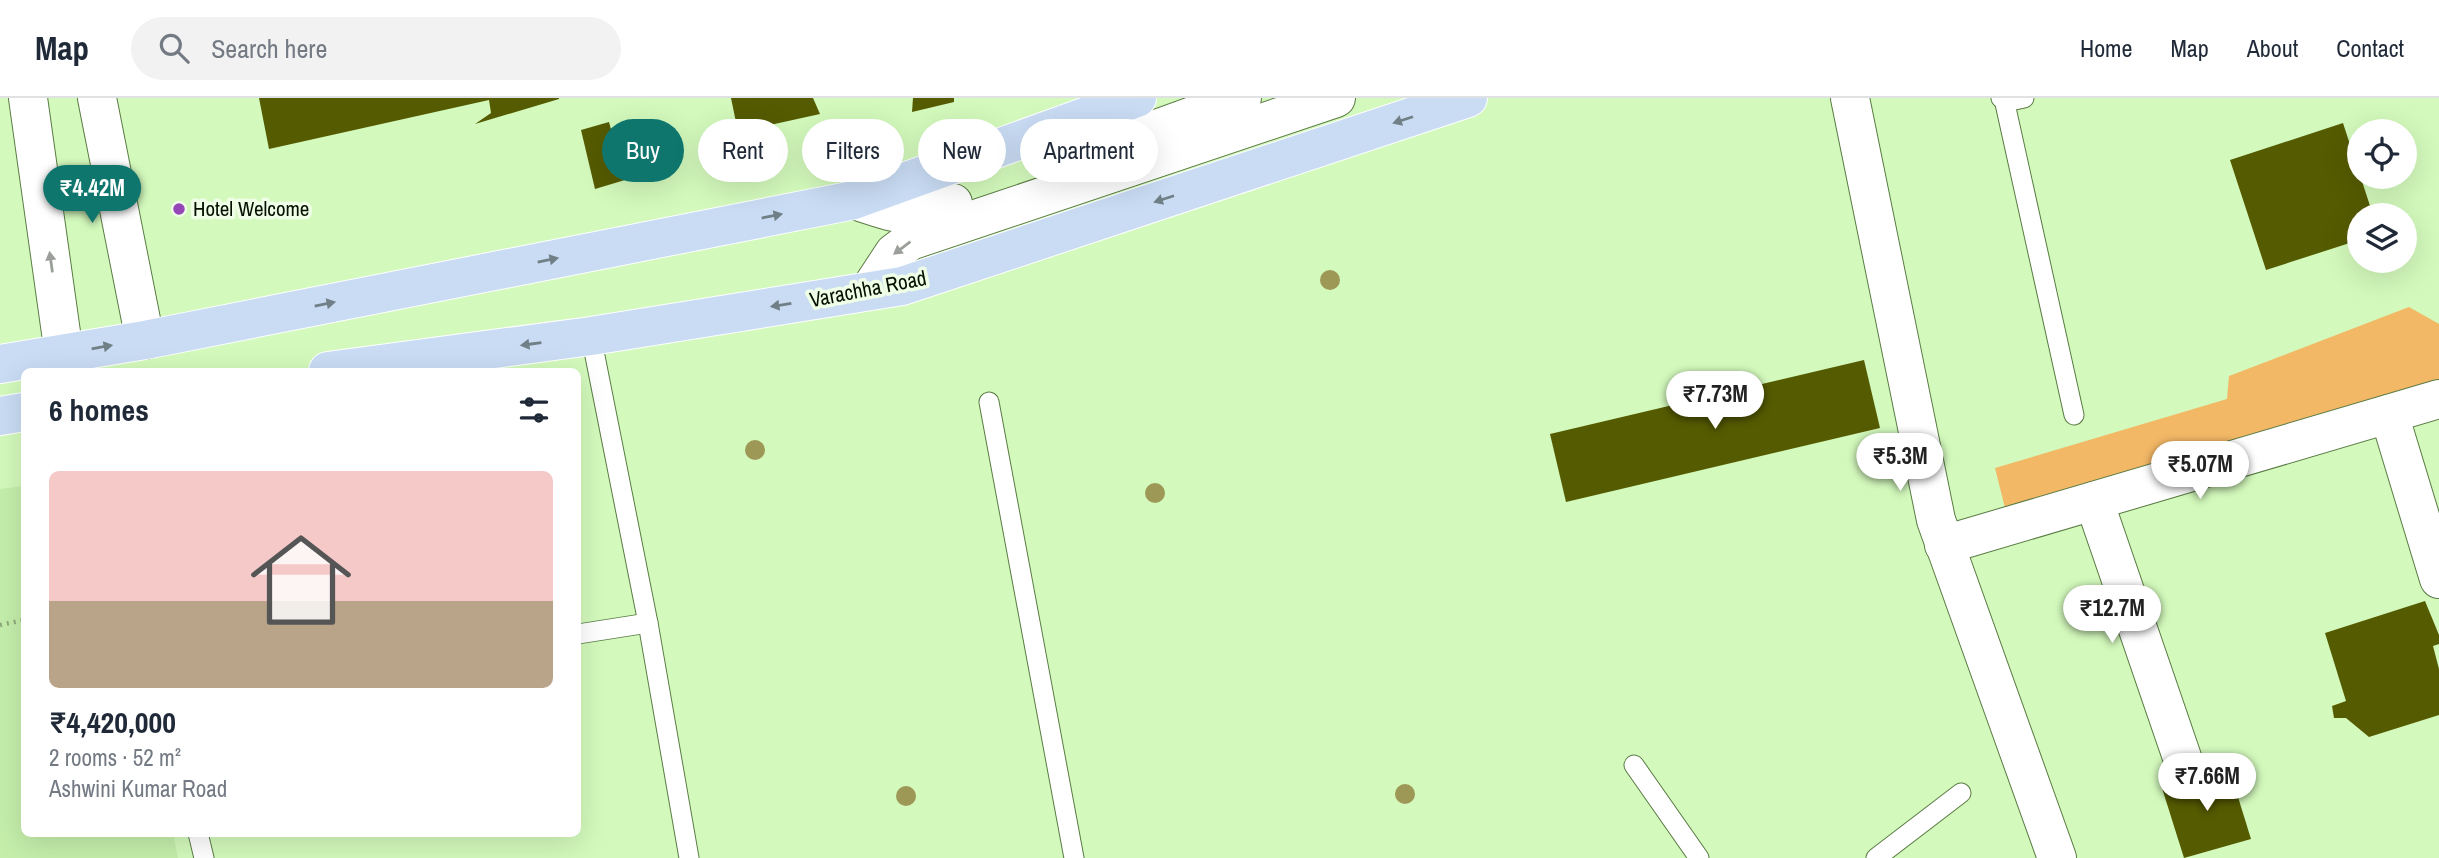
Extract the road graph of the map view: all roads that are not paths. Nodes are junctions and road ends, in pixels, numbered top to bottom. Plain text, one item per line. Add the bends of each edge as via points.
1 (28, 98) edge
2 (97, 98) edge
3 (1137, 98) edge
4 (1242, 98) edge
5 (1336, 98) edge
6 (1468, 98) edge
7 (1850, 98) edge
8 (2024, 98) edge
9 (2003, 99) edge
10 (854, 200) junction
11 (869, 291) junction
12 (591, 336) junction
13 (145, 340) junction
14 (64, 354) junction
15 (0, 365) edge
16 (351, 368) edge
17 (2439, 399) edge
18 (989, 402) dead end
19 (2389, 414) junction
20 (2074, 415) dead end
21 (2094, 501) junction
22 (1944, 545) junction
23 (2439, 579) edge
24 (649, 623) junction
25 (581, 634) edge
26 (1634, 765) dead end
27 (2186, 769) dead end
28 (1961, 793) dead end
29 (199, 837) edge
30 (204, 858) edge
31 (689, 858) edge
32 (1074, 858) edge
33 (1699, 858) edge
34 (1876, 858) edge
35 (2057, 858) edge

14 -> 1 street
2 - 13 street
3 - 10 main road
4 - 10 street via 923,214 899,214
5 -> 11 street via 910,241 894,253
6 -> 11 main road, Varachha Road via 902,286
7 - 22 street
8 - 9 lane
9 - 20 lane
13 -> 10 main road
11 -> 12 main road, Varachha Road
12 -> 16 main road, Varachha Road
12 - 24 lane
14 -> 13 main road
14 - 15 main road
17 - 19 street
18 - 32 lane
19 - 21 street
19 - 23 street
21 - 22 street
21 - 27 street
22 - 35 street
24 - 25 lane
24 - 31 lane
26 - 33 lane
28 - 34 lane
29 - 30 lane

